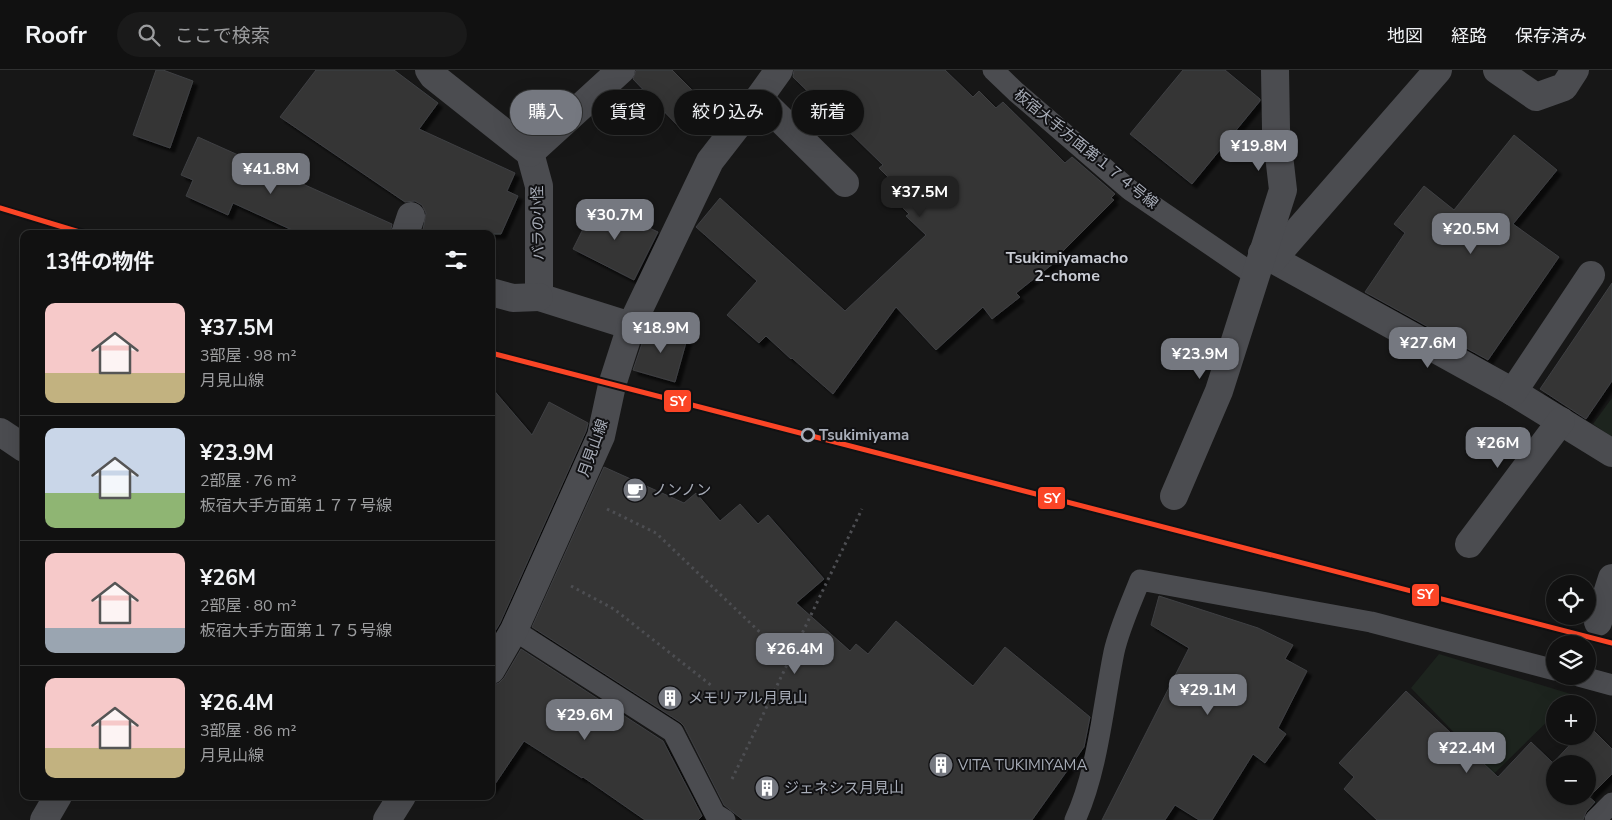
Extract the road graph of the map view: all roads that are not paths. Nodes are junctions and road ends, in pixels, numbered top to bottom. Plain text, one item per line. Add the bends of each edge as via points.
1 (429, 70) edge
2 (620, 70) edge
3 (779, 70) edge
4 (993, 70) edge
5 (1275, 70) edge
6 (1438, 70) edge
7 (1497, 70) edge
8 (1575, 70) edge
9 (765, 90) edge
10 (782, 121) edge
11 (730, 135) edge
12 (530, 153) junction
13 (845, 183) dead end
14 (1264, 263) junction
15 (1591, 276) dead end
16 (495, 293) edge
17 (539, 297) junction
18 (631, 326) junction
19 (1513, 392) junction
20 (1561, 420) junction
21 (0, 432) edge
22 (20, 445) edge
23 (1612, 453) edge
24 (1174, 496) dead end
25 (1469, 544) dead end
26 (1612, 578) edge
27 (1598, 622) dead end
28 (514, 630) junction
29 (495, 663) edge
30 (1546, 668) edge
31 (1596, 681) edge
32 (1612, 685) edge
33 (56, 800) edge
34 (400, 800) edge
35 (1612, 803) edge
36 (717, 818) edge
37 (44, 820) edge
38 (387, 820) edge
39 (1075, 820) edge
40 (1595, 820) edge

1 - 12 street
2 - 12 street
3 - 9 street, 月見山線
4 - 14 lane, 板宿大手方面第１７４号線 via 1130,190
5 - 14 street via 1276,129 1283,190
6 - 14 street
7 - 8 street via 1536,97 1564,87
10 - 13 street
11 - 18 street, 月見山線 via 710,161
12 - 17 street, バラの小怪 via 539,186
14 - 19 street
14 - 24 street via 1219,391
15 - 19 street
16 - 17 street via 513,298
17 - 18 street
18 - 28 street, 月見山線 via 612,385 601,436
19 - 20 street
20 - 23 street
20 - 25 street
21 - 22 street
26 - 27 street
28 - 29 street, 月見山線
28 - 36 lane via 672,732
30 - 39 lane via 1371,622 1140,580 1114,650 1098,743 1083,804
31 - 32 lane
33 - 37 street
34 - 38 street
35 - 40 lane

